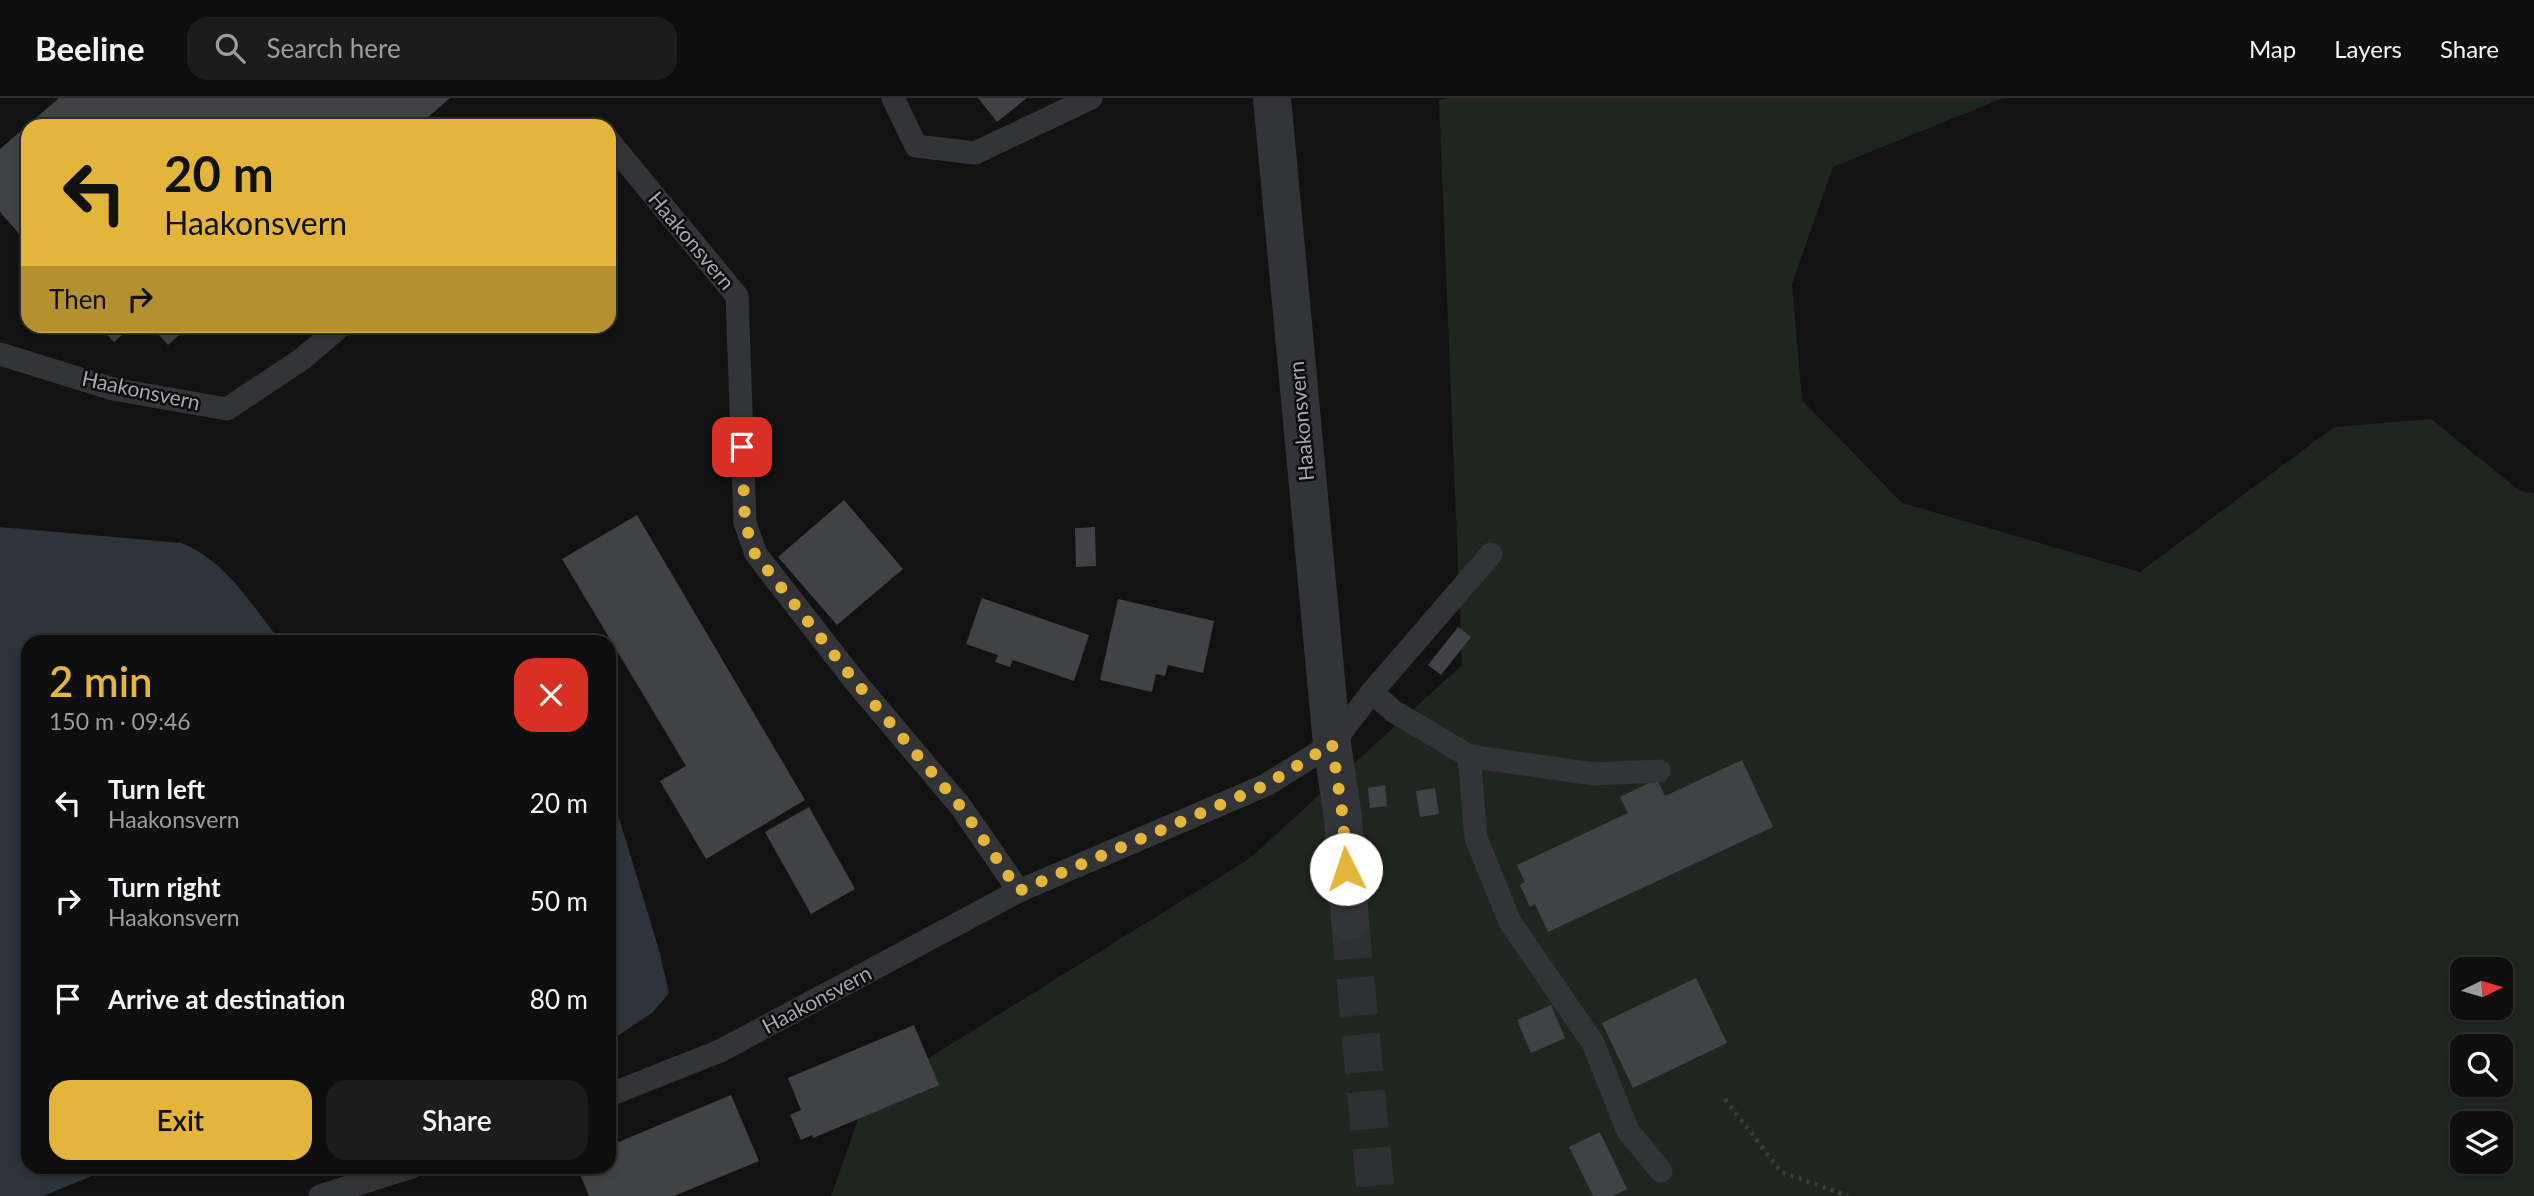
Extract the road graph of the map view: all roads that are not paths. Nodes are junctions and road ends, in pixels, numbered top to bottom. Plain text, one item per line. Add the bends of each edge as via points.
1 (893, 98) edge
2 (1091, 98) edge
3 (1272, 98) edge
4 (616, 149) edge
5 (333, 333) edge
6 (0, 354) edge
7 (1491, 554) dead end
8 (1372, 692) junction
9 (1332, 744) junction
10 (1469, 756) junction
11 (1659, 771) dead end
12 (1019, 891) junction
13 (1350, 921) tunnel mouth
14 (616, 1092) edge
15 (1661, 1171) dead end
16 (390, 1174) edge
17 (320, 1196) edge

1 - 2 lane via 916,146 975,153
3 - 9 street, Haakonsvern
4 - 12 lane, Haakonsvern via 737,296 745,523 755,554 961,807
5 - 6 lane, Haakonsvern via 227,409 113,389
7 - 8 lane, Haakonsvern
8 - 9 lane, Haakonsvern
8 - 10 lane via 1393,712
9 - 12 lane, Haakonsvern via 1266,785
9 - 13 street, Haakonsvern
10 - 11 lane via 1593,774
10 - 15 lane via 1476,838 1510,922 1593,1043 1628,1131
12 - 14 lane, Haakonsvern via 720,1051
16 - 17 lane

